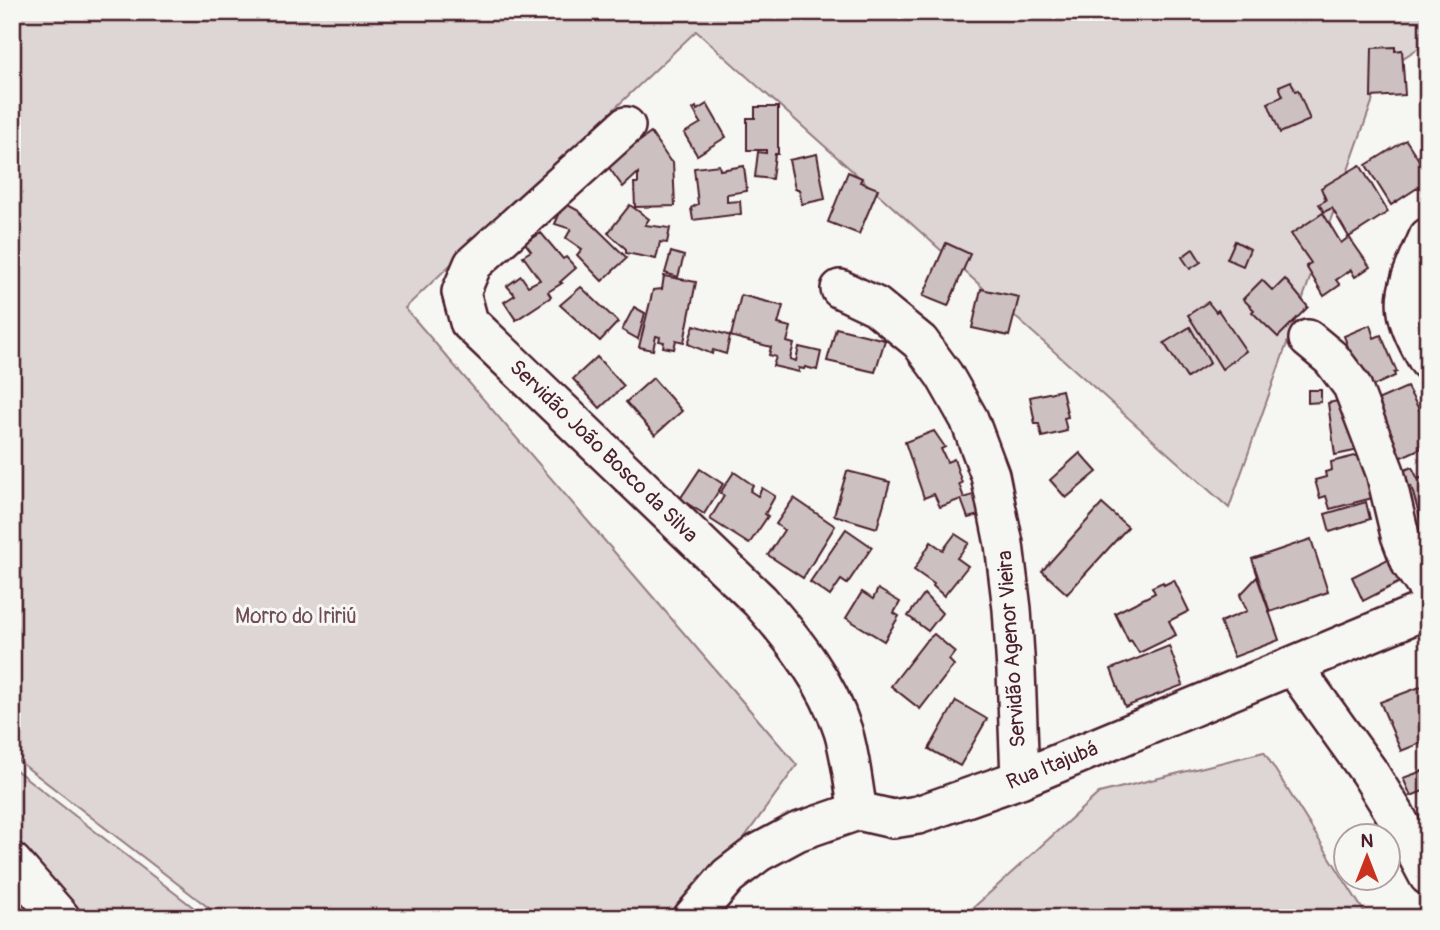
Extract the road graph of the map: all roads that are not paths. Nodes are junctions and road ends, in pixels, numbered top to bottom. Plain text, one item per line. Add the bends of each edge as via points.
1 (626, 126) dead end
2 (1428, 237) edge
3 (840, 289) dead end
4 (1308, 339) dead end
5 (1428, 361) edge
6 (1428, 589) edge
7 (1428, 609) edge
8 (1293, 666) junction
9 (1020, 779) junction
10 (858, 811) junction
11 (12, 862) edge
12 (1428, 876) edge
13 (61, 918) edge
14 (692, 918) edge

1 - 10 street, Servidão João Bosco da Silva via 473,264 461,292 469,322 760,601 798,643 843,732
2 - 5 street via 1408,283 1405,305 1411,332
3 - 9 street, Servidão Agenor Vieira via 876,306 920,342 969,419 990,475 1012,609
4 - 6 street via 1331,358 1352,386 1385,472 1411,564
7 - 8 street, Rua Itajubá
8 - 9 street, Rua Itajubá
8 - 12 street via 1369,772
9 - 10 street, Rua Itajubá via 918,815 892,819
10 - 14 street via 797,832 758,853 728,876
11 - 13 street

